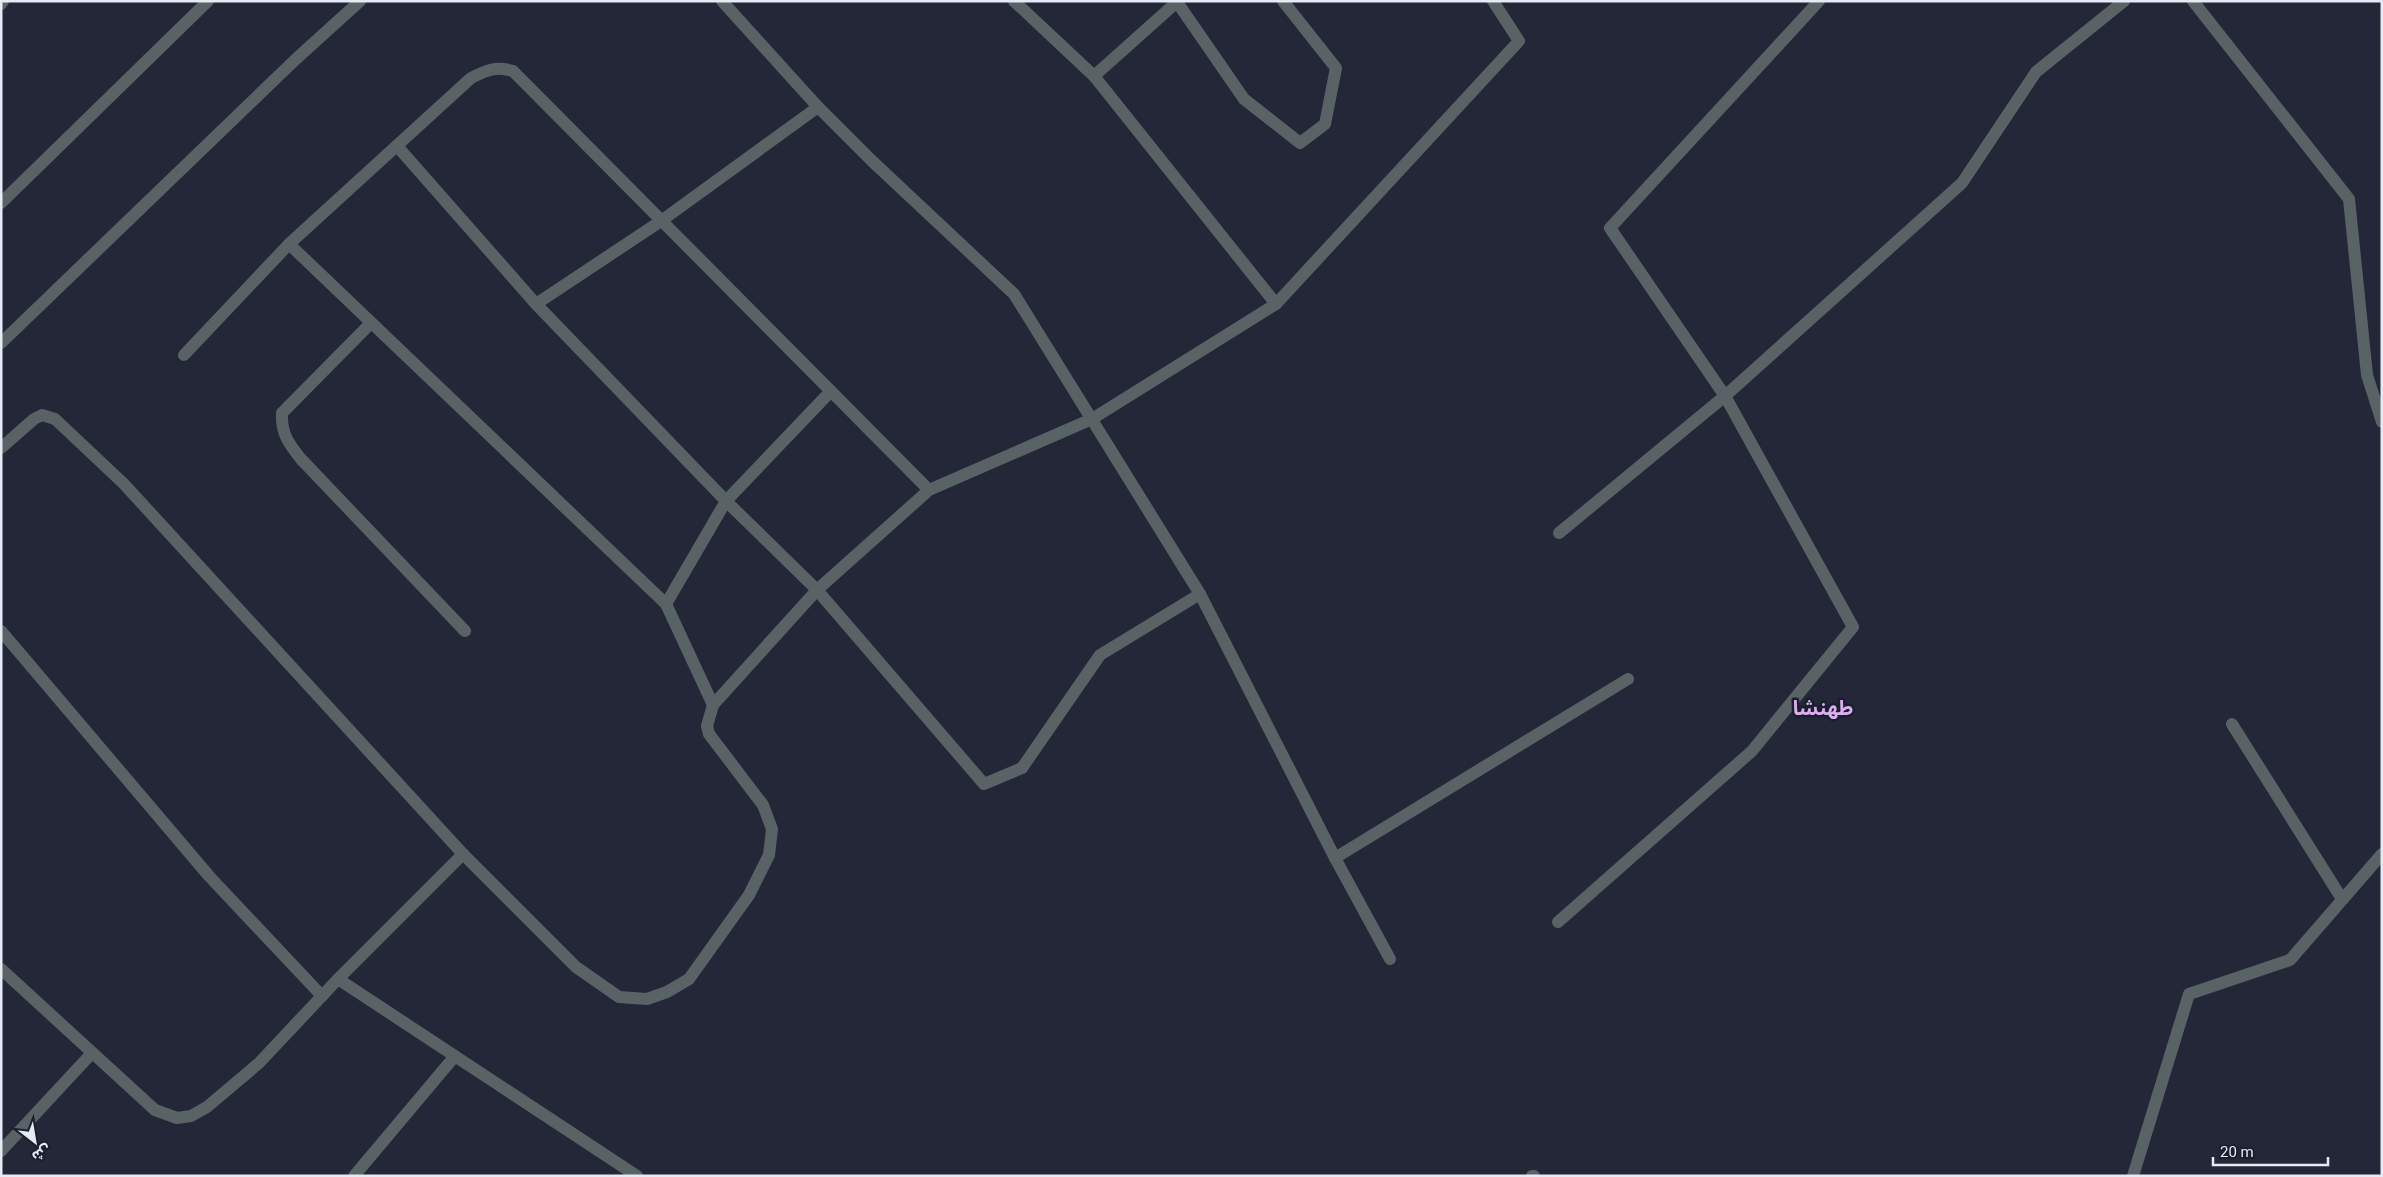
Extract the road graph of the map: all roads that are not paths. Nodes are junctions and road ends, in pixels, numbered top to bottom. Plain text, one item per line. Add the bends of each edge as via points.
1 (360, 1) edge
2 (722, 1) edge
3 (1014, 1) edge
4 (1283, 1) edge
5 (1492, 1) edge
6 (1819, 1) edge
7 (2124, 1) edge
8 (2193, 1) edge
9 (206, 2) edge
10 (1177, 2) edge
11 (1094, 76) junction
12 (818, 107) junction
13 (397, 146) junction
14 (1, 203) edge
15 (662, 222) junction
16 (289, 244) junction
17 (536, 304) junction
18 (1276, 304) junction
19 (372, 323) junction
20 (1, 343) edge
21 (184, 356) dead end
22 (831, 391) junction
23 (1725, 396) junction
24 (1092, 419) junction
25 (2382, 422) edge
26 (1, 448) edge
27 (929, 490) junction
28 (726, 501) junction
29 (1559, 533) dead end
30 (818, 590) junction
31 (1200, 594) junction
32 (666, 604) junction
33 (1, 631) edge
34 (465, 631) dead end
35 (1628, 679) dead end
36 (713, 704) junction
37 (2232, 724) dead end
38 (463, 854) junction
39 (2382, 854) edge
40 (1335, 858) junction
41 (2342, 899) junction
42 (1558, 922) dead end
43 (1390, 959) dead end
44 (1, 969) edge
45 (338, 979) junction
46 (322, 996) junction
47 (92, 1053) junction
48 (455, 1056) junction
49 (1, 1151) edge
50 (354, 1176) edge
51 (636, 1176) edge
52 (2133, 1176) edge

1 - 20 street
2 - 12 street
3 - 11 street
4 - 10 street via 1336,68 1325,124 1300,143 1244,99
5 - 18 street via 1519,41
6 - 23 street via 1610,228
7 - 23 street via 2036,72 1962,183
8 - 25 street via 2349,199 2367,375
9 - 14 street
10 - 11 street
11 - 18 street
12 - 15 street
12 - 24 street via 1014,294
13 - 15 street via 471,78 500,67 513,71
13 - 16 street
13 - 17 street
15 - 17 street
15 - 22 street
16 - 19 street
16 - 21 street
17 - 28 street
18 - 24 street
19 - 32 street
19 - 34 street via 282,413 286,440
22 - 27 street
22 - 28 street
23 - 29 street
23 - 42 street via 1853,627 1752,751
24 - 27 street
24 - 31 street
26 - 38 street via 34,419 42,415 55,419 124,484
27 - 30 street
28 - 30 street
28 - 32 street
30 - 31 street via 984,784 1022,768 1100,655
30 - 36 street
31 - 40 street
32 - 36 street
33 - 46 street via 209,876
35 - 40 street
36 - 38 street via 707,726 709,734 764,805 772,828 769,855 749,895 695,971 674,988 647,999 628,998 619,997 593,982
37 - 41 street
38 - 45 street
39 - 41 street
40 - 43 street
41 - 52 street via 2290,960 2189,994
44 - 47 street
45 - 46 street
45 - 48 street
46 - 47 street via 258,1063 207,1107 191,1116 177,1118 155,1110
47 - 49 street
48 - 50 street
48 - 51 street

